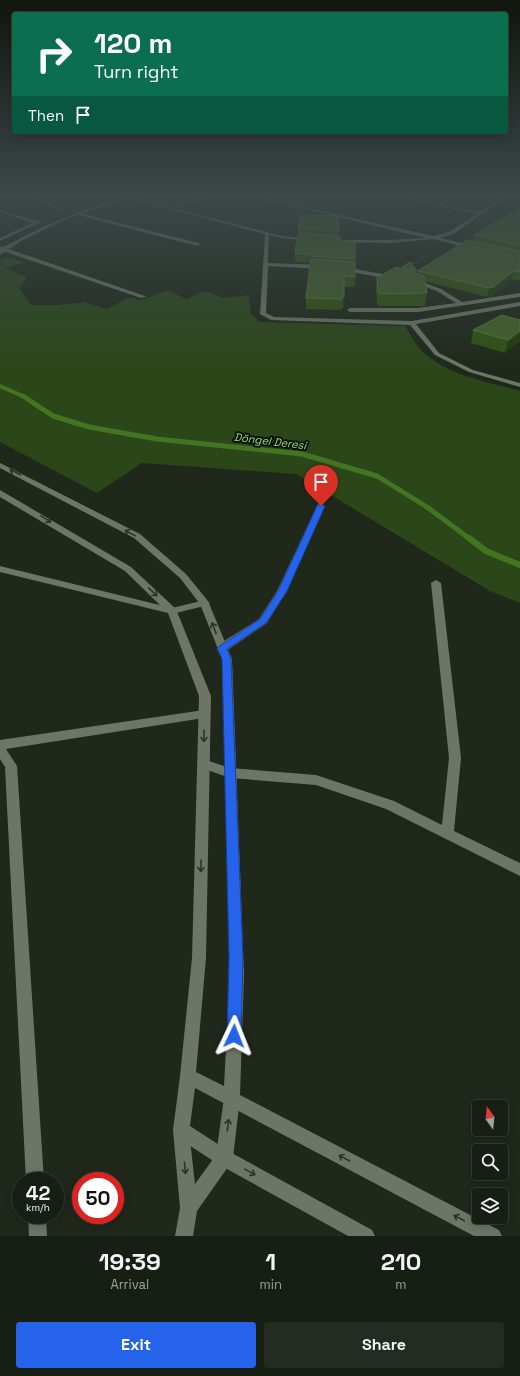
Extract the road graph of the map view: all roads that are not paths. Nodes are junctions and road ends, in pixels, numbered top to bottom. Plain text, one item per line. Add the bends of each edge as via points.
1 (15, 255) edge
2 (266, 255) edge
3 (265, 264) junction
4 (329, 268) edge
5 (337, 268) edge
6 (403, 279) edge
7 (411, 281) edge
8 (520, 295) edge
9 (143, 297) dead end
10 (462, 304) junction
11 (520, 304) edge
12 (350, 310) dead end
13 (412, 323) junction
14 (520, 385) edge
15 (0, 465) edge
16 (0, 493) edge
17 (321, 506) dead end
18 (0, 569) edge
19 (436, 583) dead end
20 (205, 602) junction
21 (172, 611) junction
22 (222, 648) junction
23 (204, 714) junction
24 (0, 745) edge
25 (0, 749) edge
26 (203, 764) junction
27 (230, 772) junction
28 (447, 833) junction
29 (520, 870) edge
30 (188, 1076) junction
31 (232, 1098) junction
32 (181, 1130) junction
33 (224, 1158) junction
34 (34, 1172) edge
35 (189, 1208) junction
36 (37, 1224) edge
37 (38, 1236) edge
38 (184, 1236) edge
39 (366, 1236) edge
40 (493, 1236) edge

1 - 9 street
2 - 3 street
3 - 4 street
3 - 13 street via 263,314 273,319
5 - 6 street
7 - 10 street via 439,290
8 - 10 street
10 - 12 street via 418,310
11 - 13 street
13 - 14 street via 437,354 471,371
20 -> 15 street via 183,576 137,536
16 -> 21 street via 128,569
17 - 22 street via 282,591 263,621
18 - 21 street
19 - 28 street via 455,758
20 - 21 street
22 -> 20 street
21 - 23 street via 205,696
22 - 27 street via 226,659
23 - 24 street
23 -> 26 street
25 - 34 street via 11,766
26 - 27 street
26 -> 30 street via 199,958
27 - 28 street via 316,780 390,805
27 - 31 street via 236,974
28 - 29 street
30 - 31 street
30 - 32 street
33 -> 31 street
40 -> 31 street
32 - 33 street
32 -> 35 street
33 - 35 street
33 -> 39 street
35 - 38 street
36 - 37 street

